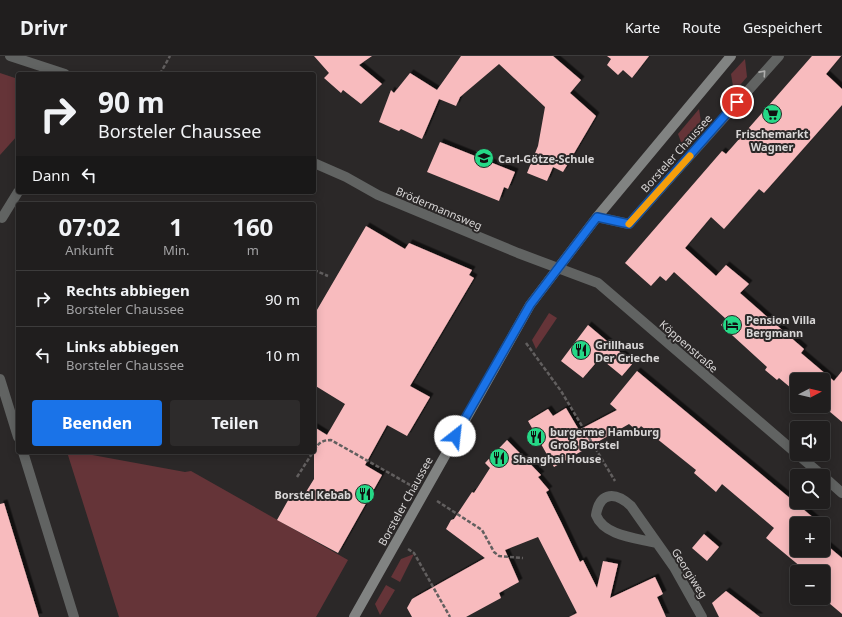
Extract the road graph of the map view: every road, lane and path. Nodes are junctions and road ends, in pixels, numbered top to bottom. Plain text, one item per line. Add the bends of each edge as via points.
1 (10, 56) edge
2 (170, 56) edge
3 (731, 56) edge
4 (779, 56) edge
5 (59, 72) edge
6 (161, 72) edge
7 (316, 164) edge
8 (17, 194) edge
9 (597, 217) junction
10 (1, 218) edge
11 (559, 267) junction
12 (316, 271) edge
13 (328, 276) dead end
14 (516, 330) junction
15 (0, 379) edge
16 (16, 431) edge
17 (790, 448) edge
18 (24, 454) edge
19 (312, 454) edge
20 (805, 461) edge
21 (815, 469) edge
22 (297, 477) dead end
23 (830, 482) edge
24 (842, 493) edge
25 (623, 498) junction
26 (396, 541) junction
27 (656, 543) junction
28 (356, 616) edge
29 (74, 617) edge
30 (450, 617) edge
31 (702, 617) edge

1 - 5 street
2 - 6 path
3 - 9 main road, Borsteler Chaussee
9 -> 4 street, Borsteler Chaussee via 629,224
7 - 11 street, Brödermannsweg via 385,198 518,253
8 - 10 street
9 - 11 main road, Borsteler Chaussee
11 - 14 main road, Borsteler Chaussee via 530,305
11 - 17 street, Köppenstraße via 598,283
12 - 13 path
14 - 25 path via 562,391
14 - 26 main road, Borsteler Chaussee
15 - 16 street
18 - 29 street
19 - 22 path
20 - 21 street, Köppenstraße
23 - 24 street, Köppenstraße
25 - 27 street, Georgiweg
25 - 27 street, Georgiweg via 608,496 600,501 596,515 599,522 620,534
26 - 28 main road, Borsteler Chaussee
26 - 30 path via 414,553
27 - 31 street, Georgiweg via 674,567

